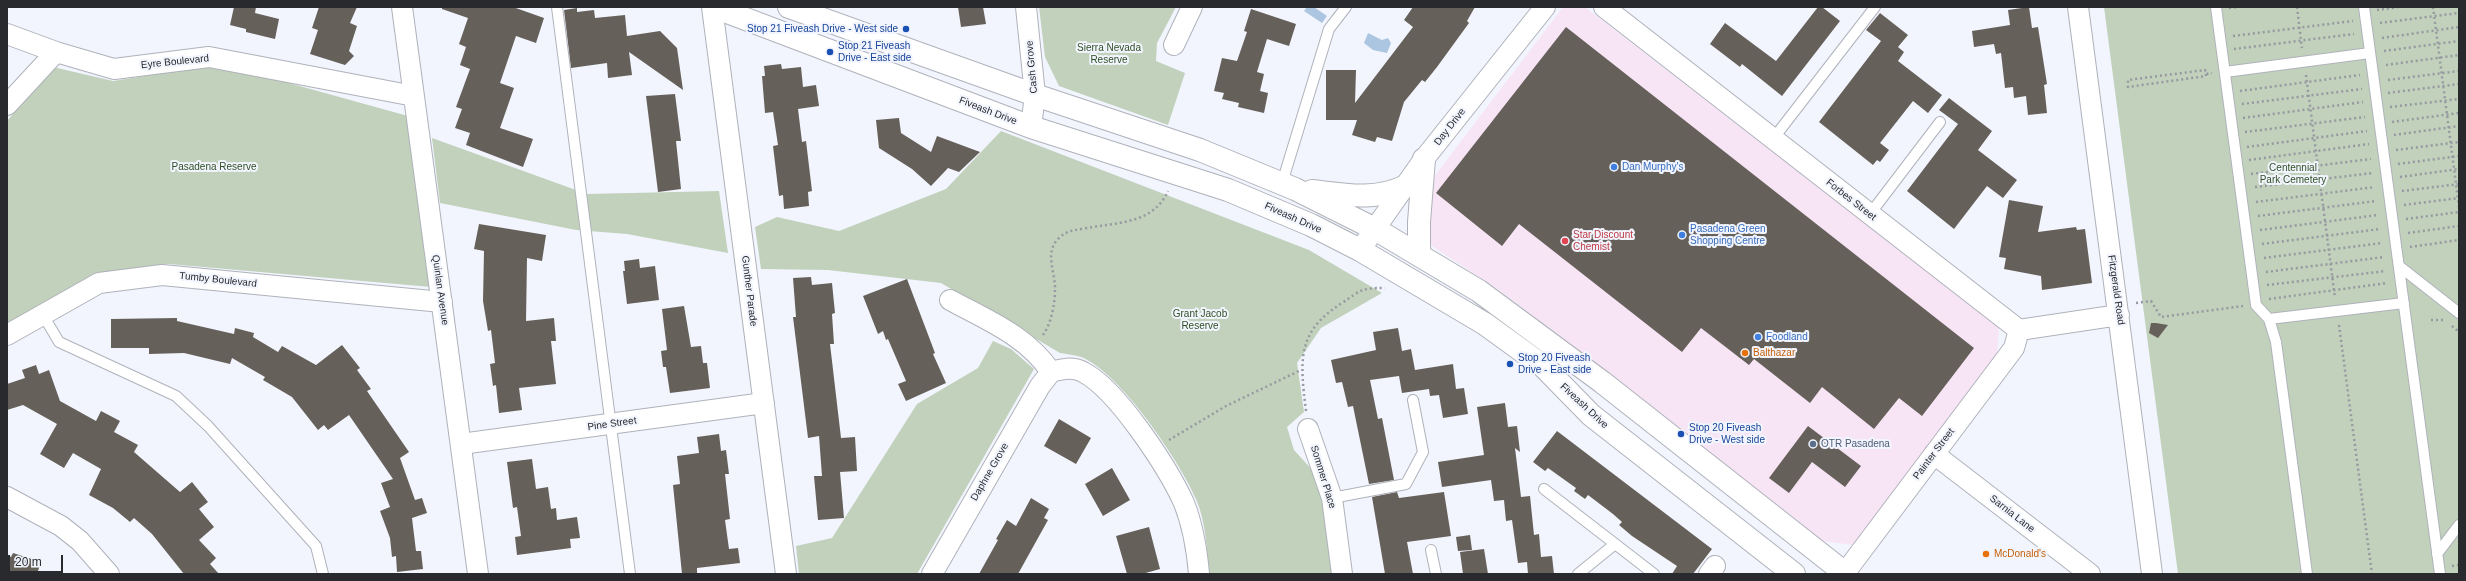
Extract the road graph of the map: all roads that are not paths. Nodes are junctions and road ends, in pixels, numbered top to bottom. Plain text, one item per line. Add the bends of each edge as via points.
1 (402, 7) edge
2 (557, 7) edge
3 (713, 7) edge
4 (789, 7) edge
5 (1026, 7) edge
6 (1192, 7) edge
7 (1346, 7) edge
8 (1545, 7) edge
9 (1604, 7) edge
10 (1875, 7) edge
11 (2078, 7) edge
12 (2216, 7) edge
13 (2366, 22) edge
14 (7, 34) edge
15 (1174, 46) dead end
16 (56, 52) junction
17 (2370, 53) junction
18 (2225, 72) junction
19 (1035, 95) junction
20 (414, 96) junction
21 (7, 105) edge
22 (1940, 122) dead end
23 (1031, 127) junction
24 (1773, 138) junction
25 (1424, 159) junction
26 (1288, 186) junction
27 (1406, 186) junction
28 (1870, 214) junction
29 (1375, 229) junction
30 (1360, 250) junction
31 (1419, 254) junction
32 (2399, 268) junction
33 (950, 300) dead end
34 (442, 302) junction
35 (2404, 303) junction
36 (2118, 310) junction
37 (2459, 313) edge
38 (43, 315) junction
39 (2269, 319) junction
40 (2019, 330) junction
41 (7, 335) edge
42 (1051, 372) junction
43 (1413, 400) dead end
44 (764, 403) junction
45 (611, 424) junction
46 (1308, 429) road end
47 (461, 444) junction
48 (1934, 454) junction
49 (1544, 489) dead end
50 (7, 497) edge
51 (1332, 498) junction
52 (2459, 525) edge
53 (1615, 544) junction
54 (1431, 550) dead end
55 (2437, 554) junction
56 (109, 574) edge
57 (323, 574) edge
58 (478, 574) edge
59 (630, 574) edge
60 (786, 574) edge
61 (932, 574) edge
62 (1199, 574) edge
63 (1342, 574) edge
64 (1436, 574) edge
65 (1578, 574) edge
66 (1654, 574) edge
67 (1794, 574) edge
68 (1845, 574) edge
69 (2090, 574) edge
70 (2152, 574) edge
71 (2307, 574) edge
72 (2440, 574) edge

1 - 20 street, Quinlan Avenue
2 - 45 lane
3 - 23 main road, Fiveash Drive
3 - 44 street, Gunther Parade
4 - 19 main road
5 - 19 street, Cash Grove
6 - 15 street
7 - 26 lane via 1329,29
8 - 25 street, Day Drive
9 - 24 street, Forbes Street
10 - 24 lane
11 - 36 street, Fitzgerald Road
12 - 18 lane
13 - 17 lane
14 - 16 street, Eyre Boulevard
16 - 20 street, Eyre Boulevard via 114,69 209,57
16 - 21 street
17 - 18 lane
17 - 32 lane
18 - 39 lane via 2255,303
19 - 23 street, Cash Grove
19 - 26 main road via 1200,150
20 - 34 street, Quinlan Avenue
22 - 28 lane
23 - 30 main road, Fiveash Drive via 1228,190
24 - 28 street, Forbes Street
25 - 27 street, Day Drive
25 - 31 main road
26 - 27 main road via 1360,197 1389,194
26 - 29 main road
27 - 29 street, Day Drive
28 - 40 street, Forbes Street
29 - 30 street, Day Drive
29 - 31 main road
30 - 67 main road, Fiveash Drive via 1485,324 1543,366 1597,420
31 - 68 main road via 1479,291 1602,382
32 - 35 lane
32 - 37 lane
33 - 42 street via 1016,335 1040,356
34 - 38 street, Tumby Boulevard via 162,275 99,283
34 - 47 street, Quinlan Avenue
35 - 39 lane
35 - 55 lane
36 - 40 street
36 - 70 street, Fitzgerald Road
38 - 41 street, Tumby Boulevard
38 - 57 lane via 59,342 176,396 208,426 316,546
39 - 71 lane via 2276,342
40 - 48 street, Painter Street via 2014,348
42 - 61 street, Daphne Grove via 1040,386
42 - 62 street via 1065,368 1083,371 1103,387 1142,432 1184,503 1197,546
43 - 51 lane via 1423,452 1406,484
44 - 45 street, Pine Street
44 - 60 street, Gunther Parade
45 - 47 street, Pine Street
45 - 59 lane
46 - 51 street, Sommer Place
47 - 58 street, Quinlan Avenue
48 - 68 street, Painter Street
48 - 69 street, Sarnia Lane
49 - 53 lane
50 - 56 street via 61,526 80,541
51 - 63 street, Sommer Place
52 - 55 lane
53 - 65 lane
53 - 66 lane
54 - 64 lane
55 - 72 lane

